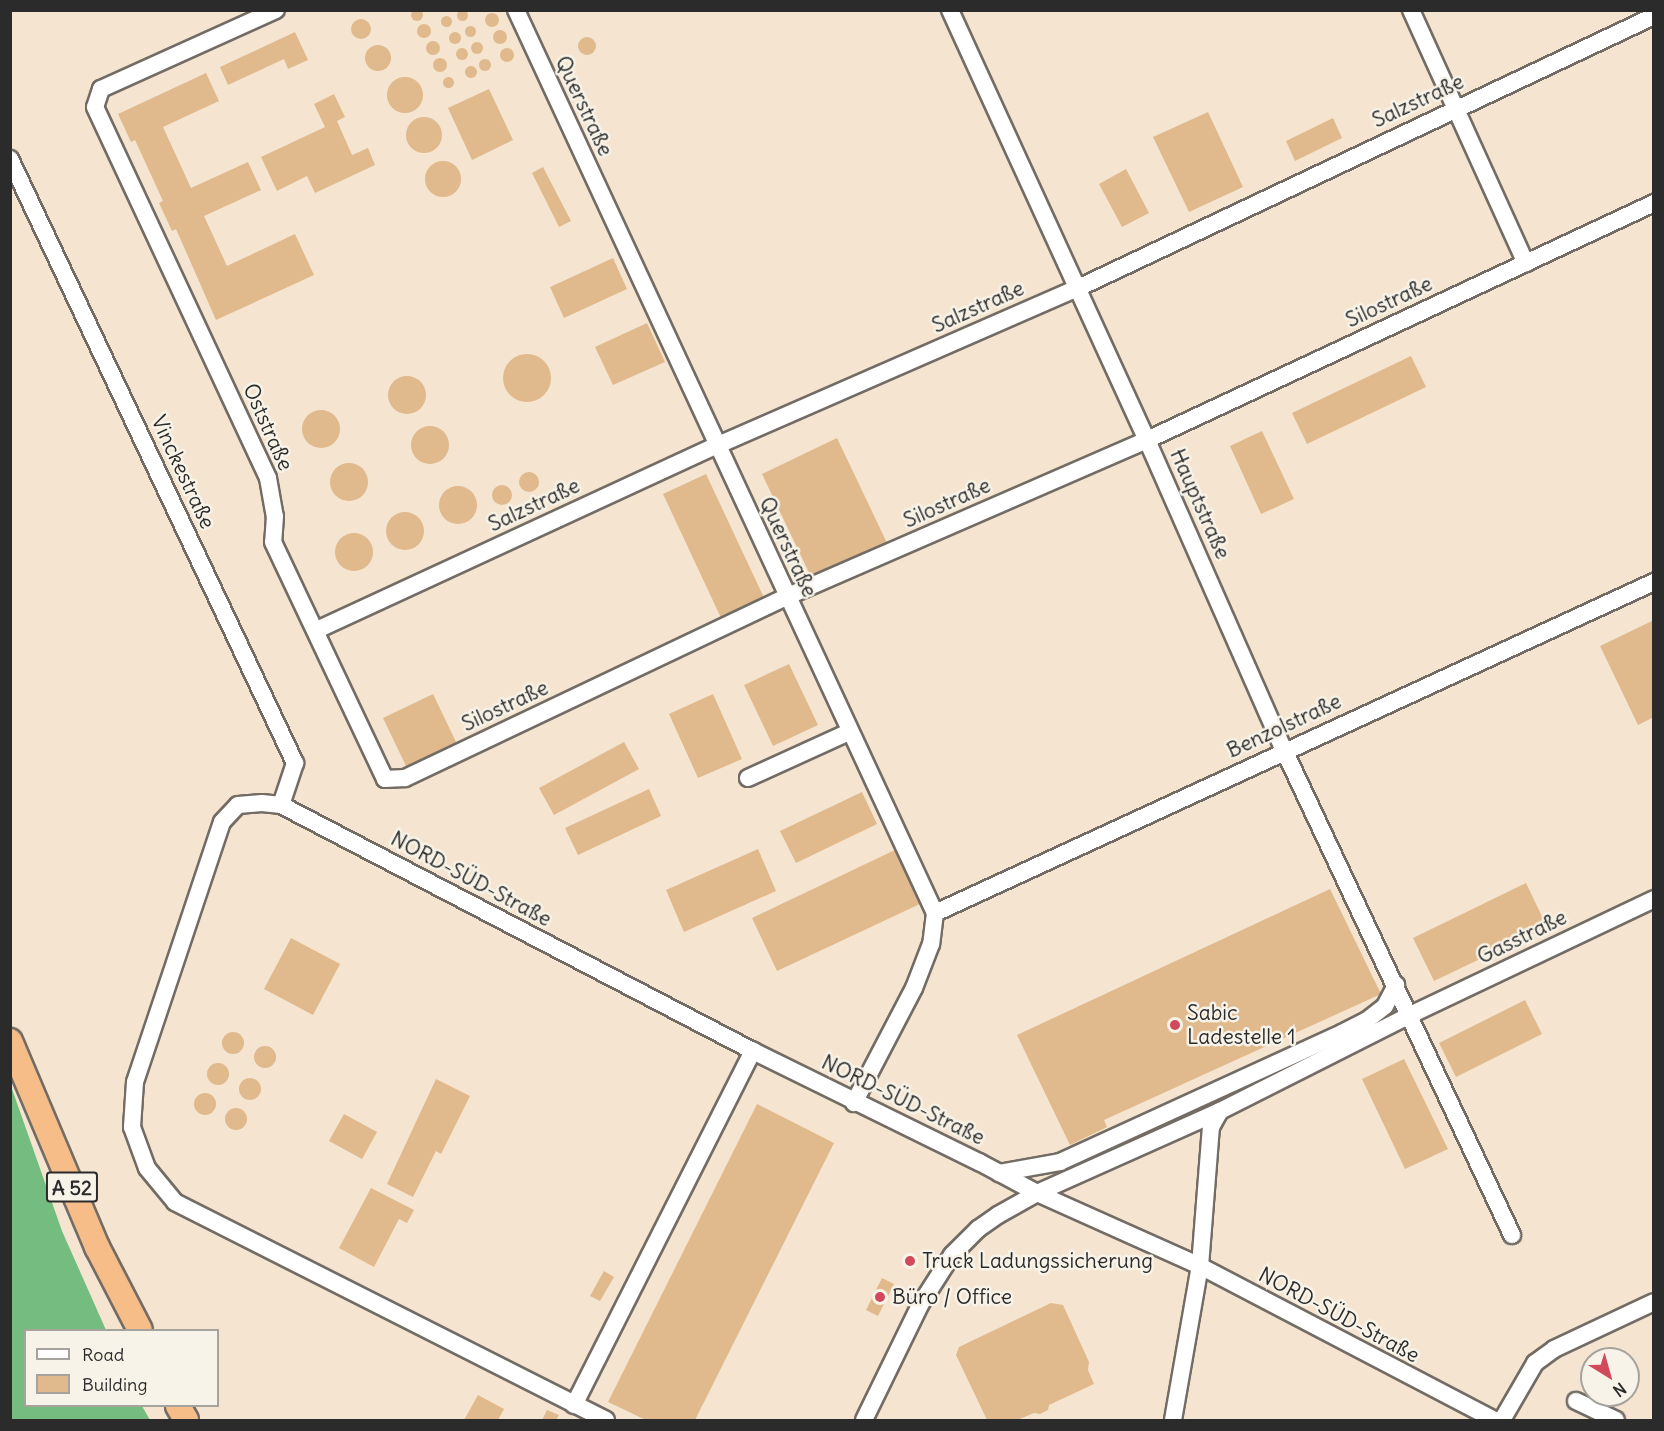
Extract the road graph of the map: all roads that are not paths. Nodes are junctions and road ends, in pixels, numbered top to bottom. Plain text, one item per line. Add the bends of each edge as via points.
1 (276, 10) edge
2 (516, 10) edge
3 (950, 10) edge
4 (1410, 10) edge
5 (1653, 16) edge
6 (1455, 108) junction
7 (10, 159) edge
8 (1653, 203) edge
9 (1526, 263) junction
10 (1078, 288) junction
11 (1147, 440) junction
12 (716, 446) junction
13 (1653, 582) edge
14 (786, 597) junction
15 (317, 630) junction
16 (849, 732) junction
17 (1284, 750) junction
18 (748, 778) dead end
19 (385, 779) joint
20 (280, 805) junction
21 (1653, 899) edge
22 (935, 913) junction
23 (1395, 985) junction
24 (1410, 1016) junction
25 (10, 1041) edge
26 (753, 1052) junction
27 (854, 1103) junction
28 (1220, 1111) junction
29 (999, 1173) junction
30 (1037, 1193) junction
31 (1512, 1235) dead end
32 (1200, 1266) junction
33 (1653, 1302) edge
34 (139, 1329) edge
35 (1576, 1401) dead end
36 (579, 1412) edge
37 (606, 1420) edge
38 (864, 1420) edge
39 (1173, 1420) edge
40 (1495, 1420) edge
41 (1502, 1420) edge
42 (1616, 1420) edge

1 - 15 lane, Oststraße via 101,89 94,107 268,478 275,516 273,542
2 - 12 lane, Querstraße
3 - 10 lane, Hauptstraße
4 - 6 lane
5 - 6 lane, Salzstraße
6 - 9 lane
6 - 10 lane, Salzstraße
7 - 20 lane, Vinckestraße via 295,763
8 - 9 lane, Silostraße
9 - 11 lane, Silostraße
10 - 11 lane, Hauptstraße
10 - 12 lane, Salzstraße
11 - 14 lane, Silostraße
11 - 17 lane, Hauptstraße
12 - 14 lane, Querstraße
12 - 15 lane, Salzstraße
13 - 17 lane, Benzolstraße
14 - 16 lane, Querstraße
14 - 19 lane, Silostraße via 405,778
15 - 19 lane, Oststraße
16 - 18 lane
16 - 22 lane, Querstraße
17 - 22 lane, Benzolstraße
17 - 23 lane, Hauptstraße
20 - 26 lane, NORD-SÜD-Straße
20 - 36 lane, NORD-SÜD-Straße via 238,805 222,822 135,1082 132,1127 147,1168 175,1202
21 - 24 lane, Gasstraße
22 - 27 lane via 931,944 914,988
23 - 24 lane, Hauptstraße
23 - 29 lane via 1385,1006 1342,1033 1060,1162
24 - 28 lane, Gasstraße
24 - 31 lane, Hauptstraße
25 - 34 highway, A 52 via 97,1247
26 - 27 lane, NORD-SÜD-Straße
26 - 36 lane
27 - 29 lane, NORD-SÜD-Straße
28 - 30 lane, Gasstraße
28 - 32 lane via 1211,1127
29 - 30 lane, NORD-SÜD-Straße
30 - 32 lane, NORD-SÜD-Straße
30 - 38 lane, Gasstraße via 978,1229 952,1255 920,1305
32 - 39 lane
32 - 40 lane, NORD-SÜD-Straße
33 - 41 lane via 1554,1349 1535,1363
35 - 42 lane
36 - 37 lane, NORD-SÜD-Straße

